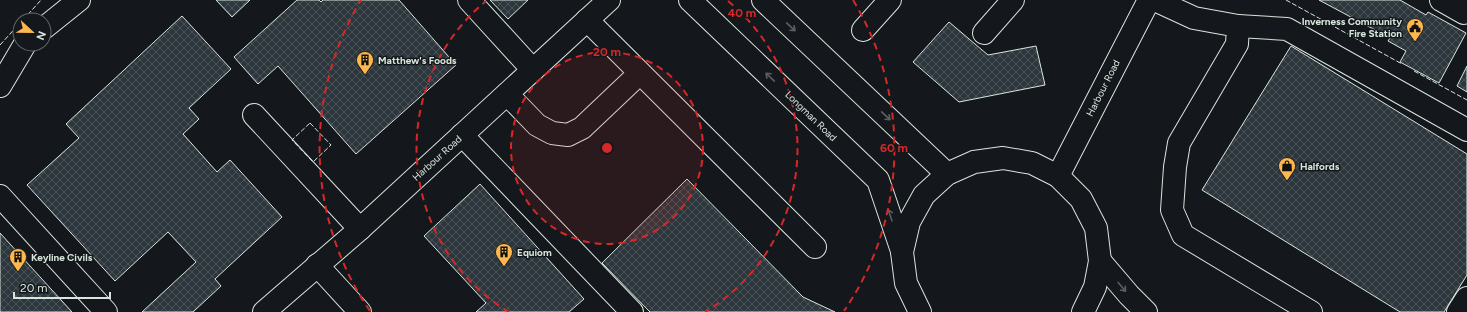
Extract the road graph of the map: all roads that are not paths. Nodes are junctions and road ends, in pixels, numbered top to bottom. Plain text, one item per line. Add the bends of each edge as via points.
1 (79, 0) edge
2 (469, 0) edge
3 (608, 0) edge
4 (690, 0) edge
5 (763, 0) edge
6 (890, 0) edge
7 (1013, 0) edge
8 (1149, 0) edge
9 (1155, 0) edge
10 (1441, 0) edge
11 (1465, 10) edge
12 (587, 20) junction
13 (52, 22) edge
14 (1238, 26) junction
15 (863, 30) dead end
16 (984, 33) dead end
17 (20, 52) edge
18 (533, 70) junction
19 (640, 73) junction
20 (0, 86) edge
21 (507, 94) junction
22 (254, 115) dead end
23 (1467, 130) edge
24 (462, 135) junction
25 (947, 174) junction
26 (1058, 176) junction
27 (0, 196) edge
28 (360, 229) junction
29 (815, 247) dead end
30 (902, 252) junction
31 (1100, 261) junction
32 (317, 265) junction
33 (1467, 298) edge
34 (106, 312) edge
35 (264, 312) edge
36 (360, 312) edge
37 (632, 312) edge
38 (920, 312) edge
39 (1083, 312) edge
40 (1146, 312) edge
41 (1311, 312) edge
42 (1458, 312) edge

1 - 13 main road
2 - 18 main road
3 - 12 main road, Harbour Road
30 -> 4 main road, Longman Road via 878,180
5 -> 25 main road
6 - 15 main road
7 - 16 main road
8 - 26 main road, Harbour Road
9 - 14 main road via 1194,18
10 - 11 main road
12 - 18 main road, Harbour Road
12 - 19 main road
14 - 23 main road via 1287,29
14 - 41 main road via 1237,44 1178,143 1172,210 1183,235
17 - 20 main road
18 - 21 main road, Harbour Road
19 - 21 main road via 582,128 568,135 552,133 537,125
19 - 29 main road
21 - 24 main road, Harbour Road
22 - 28 main road
24 - 28 main road, Harbour Road
24 - 37 main road
25 - 26 main road via 974,162 1003,158 1032,163
25 - 30 main road via 924,195 909,222
26 - 31 main road via 1081,199 1096,228
27 - 34 main road
28 - 32 main road, Harbour Road
30 - 38 main road via 906,282
31 - 39 main road via 1095,287
31 -> 40 main road
32 - 35 main road, Harbour Road
32 - 36 main road
33 - 42 main road

